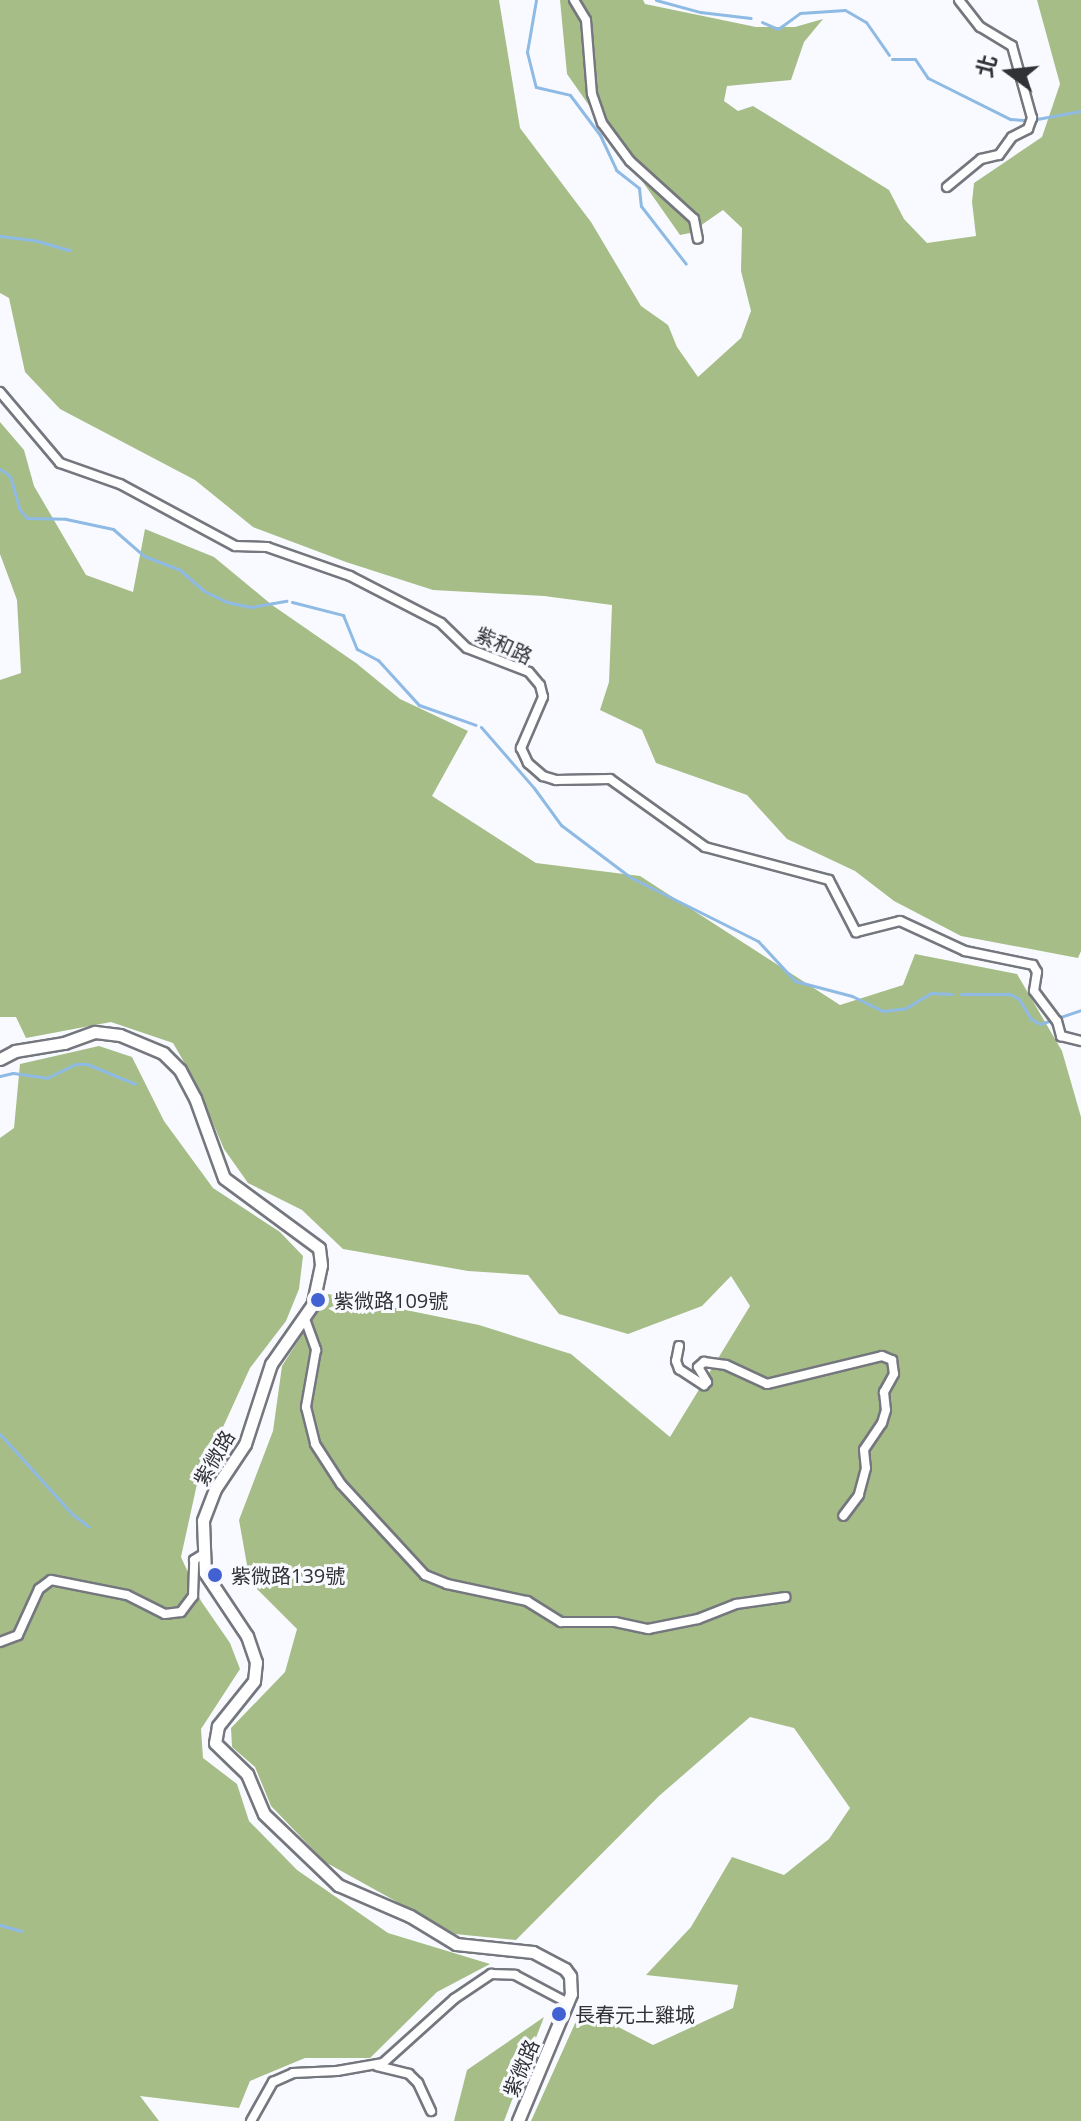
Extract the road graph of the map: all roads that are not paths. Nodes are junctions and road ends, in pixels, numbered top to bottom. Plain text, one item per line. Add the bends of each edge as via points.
1 (574, 0) edge
2 (959, 0) edge
3 (947, 187) dead end
4 (698, 239) dead end
5 (0, 392) edge
6 (1081, 1041) edge
7 (0, 1059) edge
8 (305, 1319) junction
9 (679, 1346) dead end
10 (843, 1516) dead end
11 (202, 1555) junction
12 (786, 1597) dead end
13 (0, 1642) edge
14 (568, 2003) junction
15 (376, 2066) junction
16 (431, 2111) dead end
17 (251, 2121) edge
18 (518, 2121) edge

1 - 4 street via 586,20 592,94 602,123 630,161 694,219
2 - 3 street via 980,27 1012,46 1032,118 1028,129 1012,137 999,155 981,159
5 - 6 street, 紫和路 via 60,463 120,484 235,546 267,547 350,576 441,623 467,648 529,672 543,697 521,748 543,776 610,779 705,847 829,880 856,932 900,921 965,951 1033,965 1034,991 1056,1018 1063,1038
7 - 8 street, 紫微路 via 15,1051 105,1032 150,1046 173,1060 195,1098 224,1178 319,1248 319,1282
8 - 11 street, 紫微路 via 271,1364 245,1444 210,1499
8 - 12 street via 316,1350 306,1407 315,1444 341,1484 425,1575 527,1601 561,1622 615,1622 648,1629 698,1619 736,1604
9 - 10 street via 679,1369 704,1385 698,1367 704,1362 726,1365 767,1384 882,1356 892,1360 894,1374 884,1392 882,1423 864,1450 859,1495
11 - 13 street via 194,1560 193,1596 181,1612 165,1614 127,1595 51,1580 39,1589 18,1635
11 - 14 street, 紫微路 via 205,1573 247,1636 256,1662 254,1681 218,1726 215,1743 247,1774 264,1814 329,1879 364,1899 410,1916 456,1944 523,1950 556,1963 570,1976
14 - 15 street via 515,1975 491,1974 469,1986 399,2052
14 - 18 street, 紫微路
15 - 16 street via 409,2074
15 - 17 street via 285,2075 265,2090

